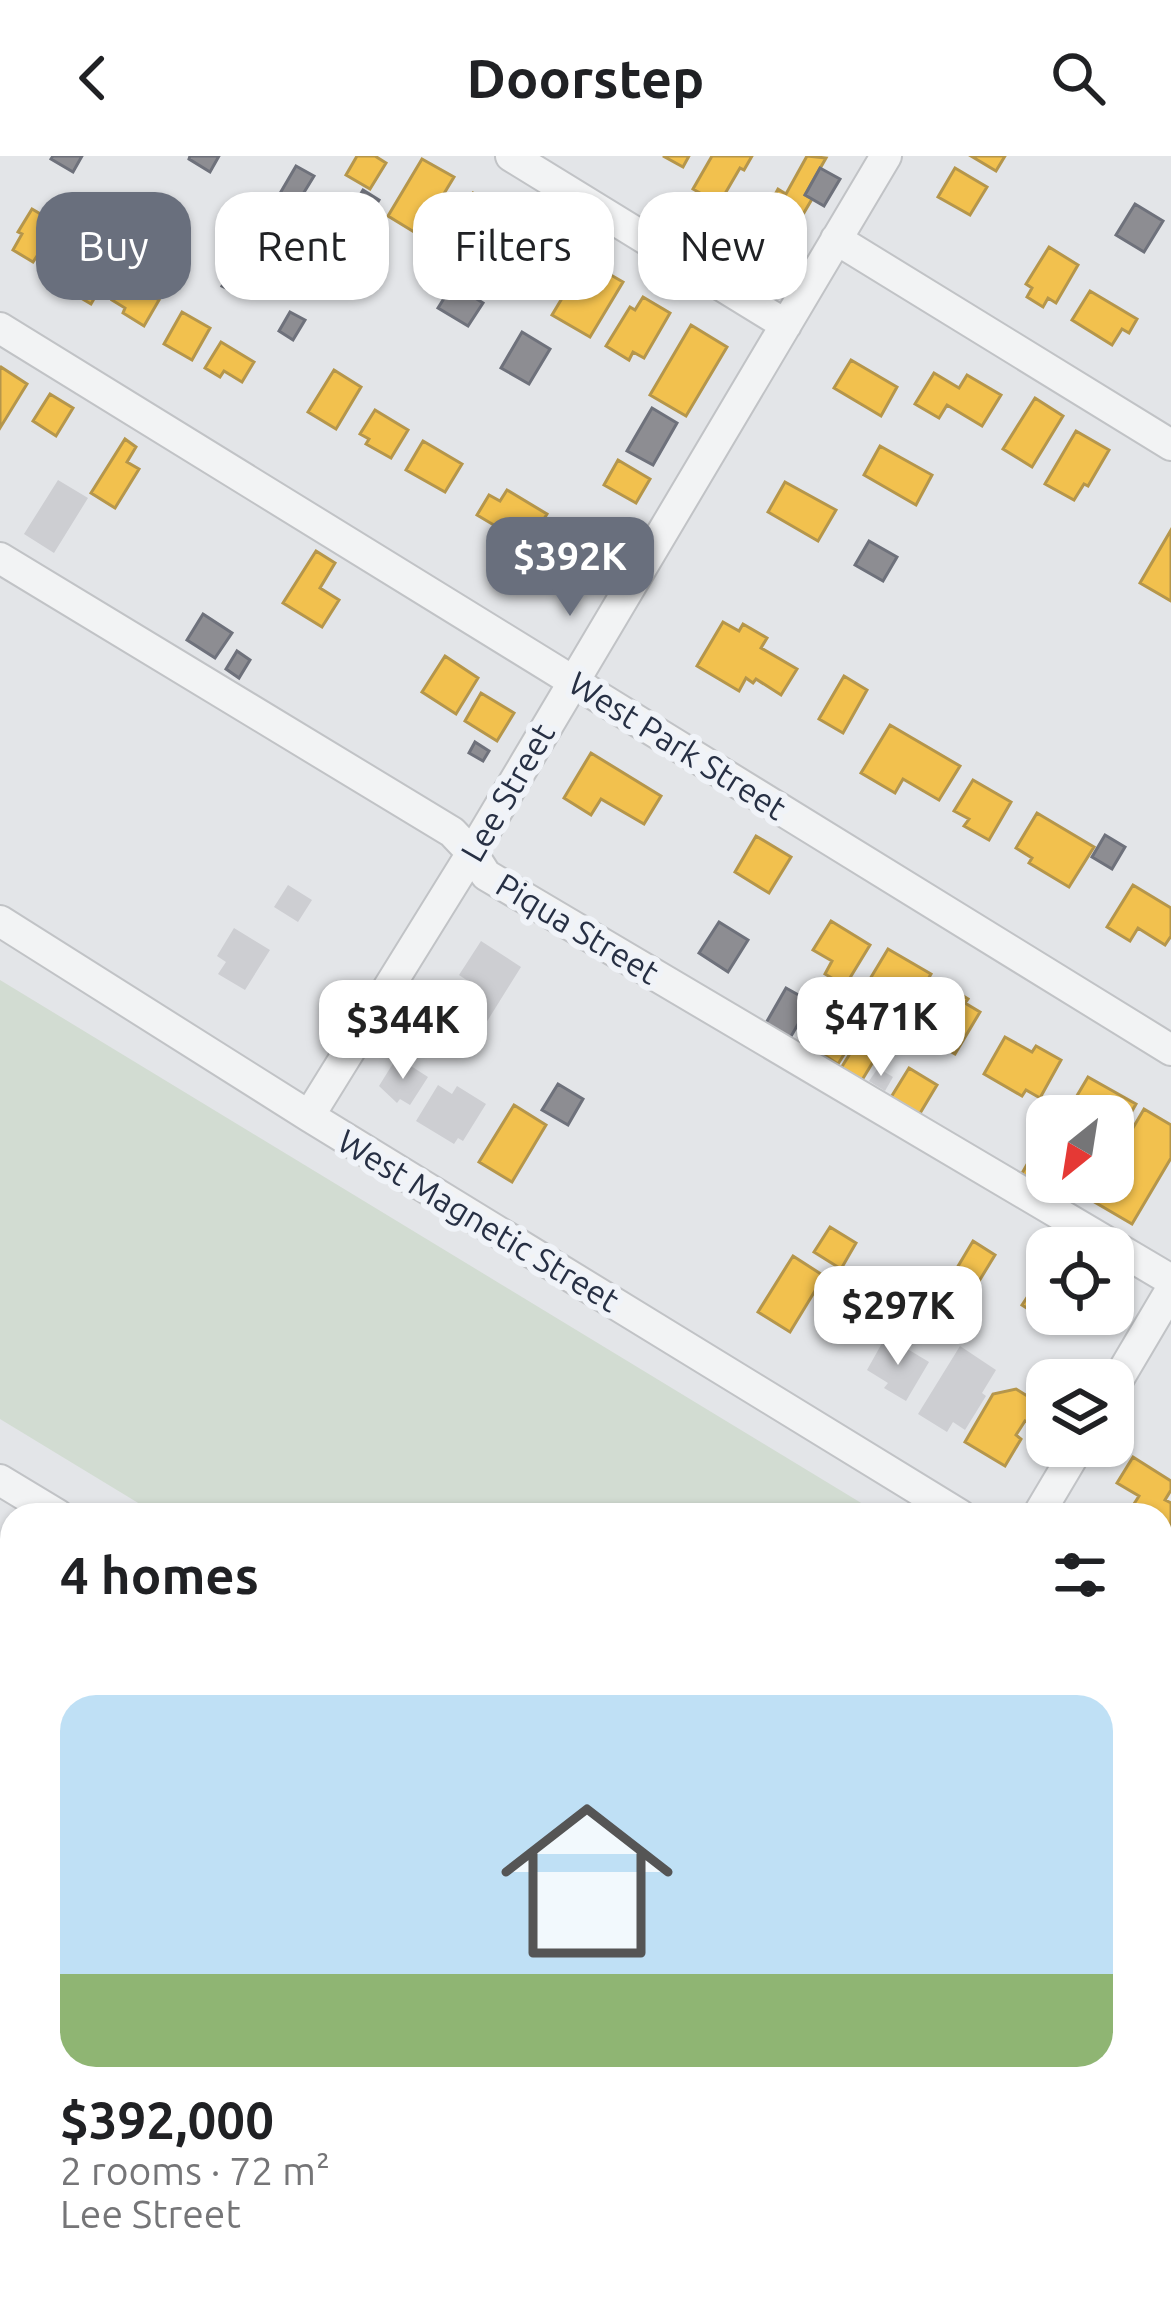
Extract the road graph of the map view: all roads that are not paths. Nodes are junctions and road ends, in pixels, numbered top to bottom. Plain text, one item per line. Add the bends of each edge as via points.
1 (511, 156) edge
2 (886, 156) edge
3 (836, 238) junction
4 (785, 325) junction
5 (0, 328) edge
6 (1171, 446) edge
7 (0, 558) edge
8 (573, 680) junction
9 (472, 853) junction
10 (0, 921) edge
11 (1171, 1050) edge
12 (309, 1116) junction
13 (1171, 1280) edge
14 (1171, 1290) edge
15 (1130, 1359) edge
16 (1067, 1467) edge
17 (0, 1480) edge
18 (38, 1503) edge
19 (940, 1503) edge
20 (1045, 1503) edge

1 - 4 street
2 - 3 street, Lee Street
3 - 4 street, Lee Street
3 - 6 street
4 - 8 street, Lee Street
5 - 8 street, West Park Street
7 - 9 street, Piqua Street via 452,832
8 - 9 street, Lee Street
8 - 11 street, West Park Street
9 - 12 street, Lee Street
9 - 13 street, Piqua Street via 486,875
10 - 12 street, West Magnetic Street
12 - 19 street, West Magnetic Street
14 - 15 street
16 - 20 street
17 - 18 street

